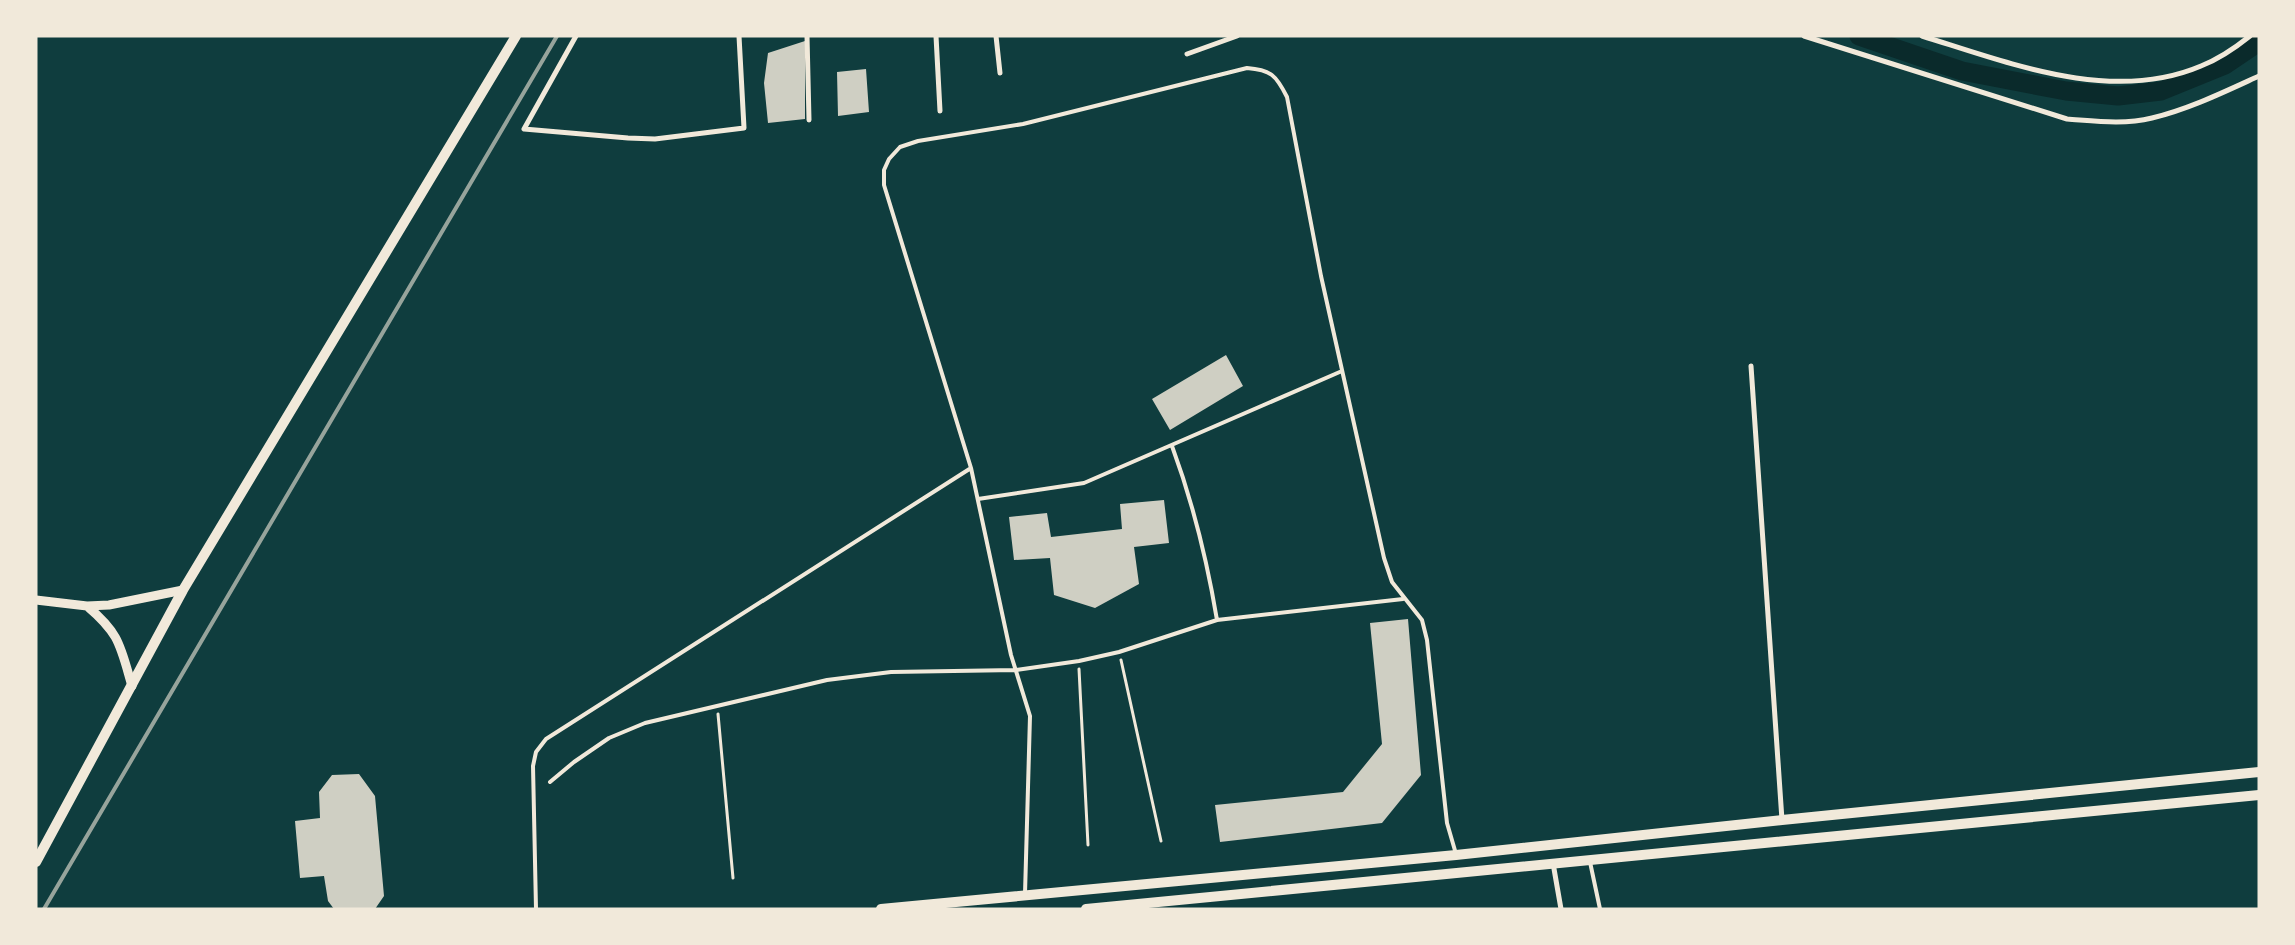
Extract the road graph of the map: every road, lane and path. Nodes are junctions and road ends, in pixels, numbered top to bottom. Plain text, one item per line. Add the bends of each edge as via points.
1 (516, 36) edge
2 (576, 36) edge
3 (739, 36) edge
4 (808, 36) edge
5 (936, 36) edge
6 (996, 36) edge
7 (1237, 36) edge
8 (1804, 36) edge
9 (1922, 36) edge
10 (2250, 36) edge
11 (1187, 54) dead end
12 (1000, 72) dead end
13 (2259, 76) edge
14 (940, 111) dead end
15 (810, 120) dead end
16 (1751, 366) dead end
17 (1342, 371) junction
18 (1172, 446) junction
19 (971, 468) junction
20 (978, 499) junction
21 (183, 590) junction
22 (1403, 599) junction
23 (36, 600) edge
24 (87, 606) junction
25 (1217, 620) junction
26 (1119, 652) junction
27 (1079, 661) junction
28 (1016, 670) junction
29 (132, 686) junction
30 (718, 706) junction
31 (2259, 772) edge
32 (550, 782) dead end
33 (2259, 794) edge
34 (1782, 820) junction
35 (1161, 841) dead end
36 (1088, 845) dead end
37 (1456, 855) junction
38 (1590, 860) junction
39 (36, 862) edge
40 (1553, 863) junction
41 (1458, 872) junction
42 (733, 878) dead end
43 (1025, 894) junction
44 (536, 909) edge
45 (880, 909) edge
46 (1086, 909) edge
47 (1562, 909) edge
48 (1600, 909) edge

1 - 21 main road
2 - 3 street via 524,129 655,139 744,128
4 - 15 street
5 - 14 street
6 - 12 street
7 - 11 street
8 - 13 street via 2067,119 2109,122 2150,119 2191,107
9 - 10 street via 2024,68 2079,80 2119,80 2161,78 2202,66
16 - 34 street
17 - 18 lane
17 - 19 lane via 1306,207 1287,96 1279,81 1266,70 1247,68 1023,124 918,141 900,147 889,158 884,170 884,185
17 - 22 lane via 1384,558 1392,582
18 - 20 lane via 1084,483
18 - 25 lane via 1190,496
19 - 20 lane
19 - 44 lane via 546,739 536,752 533,766
20 - 28 lane
21 - 24 street via 130,602
21 - 29 main road
22 - 25 lane
22 - 37 lane via 1422,620 1448,823
23 - 24 street
24 - 29 street via 106,623 119,643
25 - 26 lane
26 - 27 lane
26 - 35 path
27 - 28 lane
27 - 36 path
28 - 30 lane via 891,672 827,680
28 - 43 lane via 1030,716
29 - 39 main road
30 - 32 lane via 645,723 609,738
30 - 42 path
31 - 34 main road
33 - 38 main road
34 - 37 main road
37 - 41 main road
37 - 43 main road
38 - 40 main road
38 - 48 lane
40 - 41 main road
40 - 47 street
41 - 46 main road
43 - 45 main road

